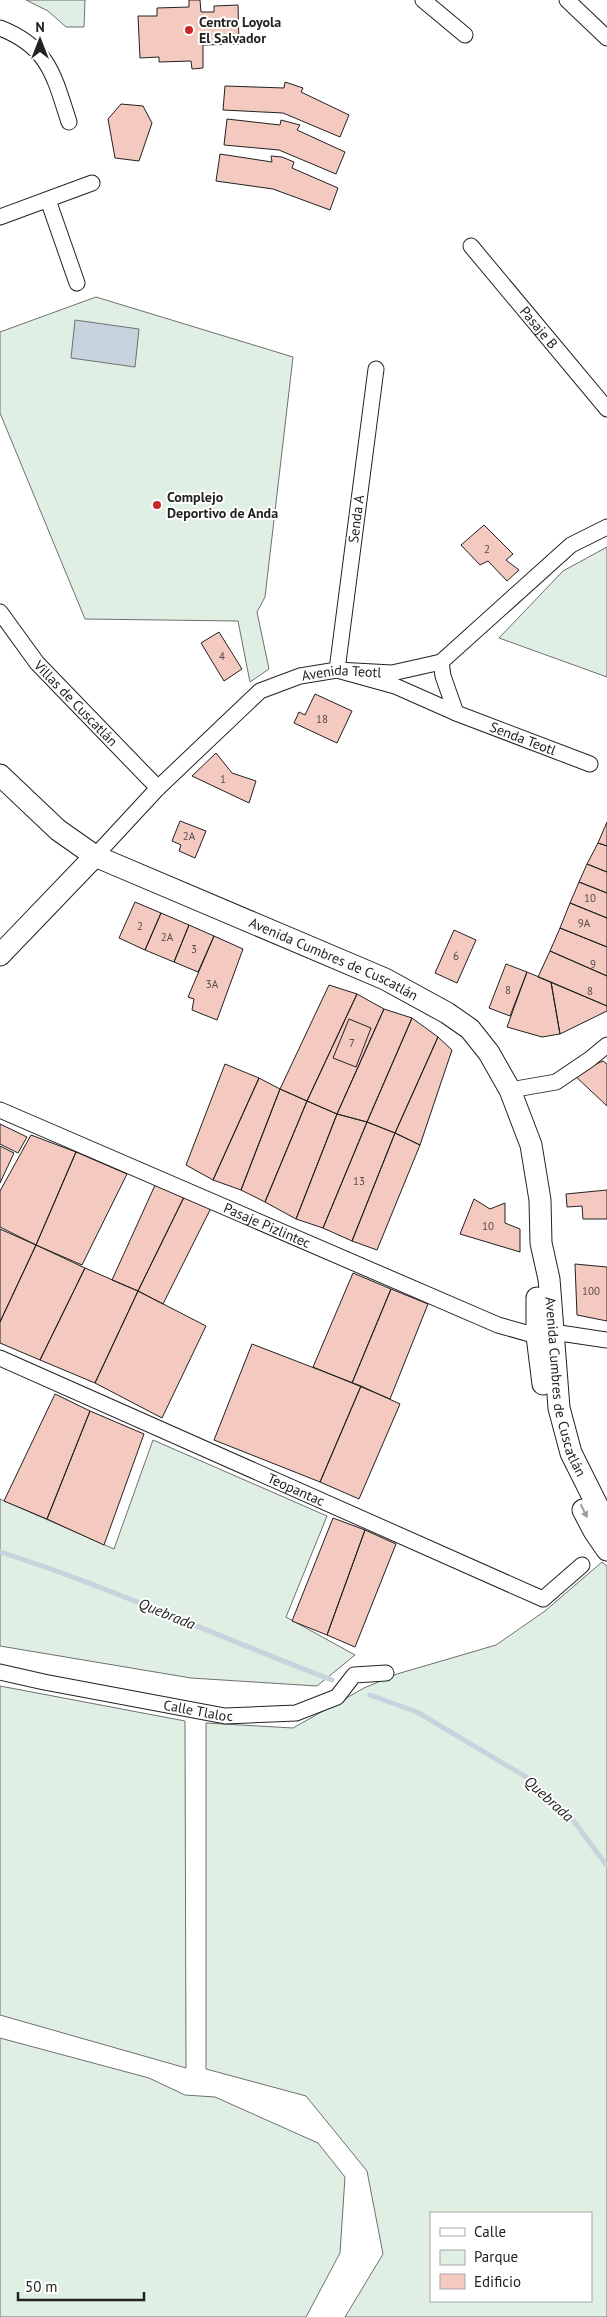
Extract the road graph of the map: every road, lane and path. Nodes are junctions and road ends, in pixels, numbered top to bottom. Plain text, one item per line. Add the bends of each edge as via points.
1 (423, 0) edge
2 (567, 0) edge
3 (0, 28) edge
4 (465, 35) dead end
5 (607, 38) edge
6 (69, 122) dead end
7 (92, 183) dead end
8 (48, 200) junction
9 (0, 217) edge
10 (470, 246) dead end
11 (76, 283) dead end
12 (376, 368) dead end
13 (607, 409) edge
14 (607, 527) edge
15 (0, 612) edge
16 (441, 662) junction
17 (337, 670) junction
18 (456, 713) junction
19 (590, 764) dead end
20 (0, 775) edge
21 (158, 788) junction
22 (95, 856) junction
23 (0, 955) edge
24 (607, 1045) edge
25 (510, 1090) junction
26 (0, 1110) edge
27 (545, 1334) junction
28 (607, 1340) edge
29 (0, 1358) edge
30 (607, 1525) edge
31 (607, 1550) edge
32 (582, 1565) dead end
33 (0, 1672) edge
34 (386, 1673) dead end

1 - 4 street
2 - 5 street
3 - 6 street via 19,36 38,52 52,71
7 - 8 street
8 - 9 street
8 - 11 street
10 - 13 street, Pasaje B
12 - 17 street, Senda A
14 - 16 street, Avenida Teotl via 571,545
15 - 21 street, Villas de Cuscatlán via 37,663
16 - 17 street, Avenida Teotl via 392,673
16 - 18 street
17 - 18 street, Senda Teotl via 395,686
17 - 21 street, Avenida Teotl via 300,676 260,691
18 - 19 street, Senda Teotl
20 - 22 main road, Avenida Cumbres de Cuscatlán via 58,830
21 - 22 street, Avenida Teotl
22 - 23 main road
22 - 25 main road, Avenida Cumbres de Cuscatlán via 385,979 447,1013 470,1029
24 - 25 street via 556,1082
25 - 27 main road, Avenida Cumbres de Cuscatlán via 531,1145 540,1200 541,1243 536,1276
26 - 27 street, Pasaje Pizlintec via 498,1325
27 - 28 street, Pasaje Pizlintec
27 - 30 main road, Avenida Cumbres de Cuscatlán via 571,1453
27 -> 31 main road, Avenida Cumbres de Cuscatlán via 547,1416 559,1461 594,1532
29 - 32 street, Teopantac via 543,1599
33 - 34 street, Calle Tlaloc via 225,1716 296,1713 337,1697 354,1675

